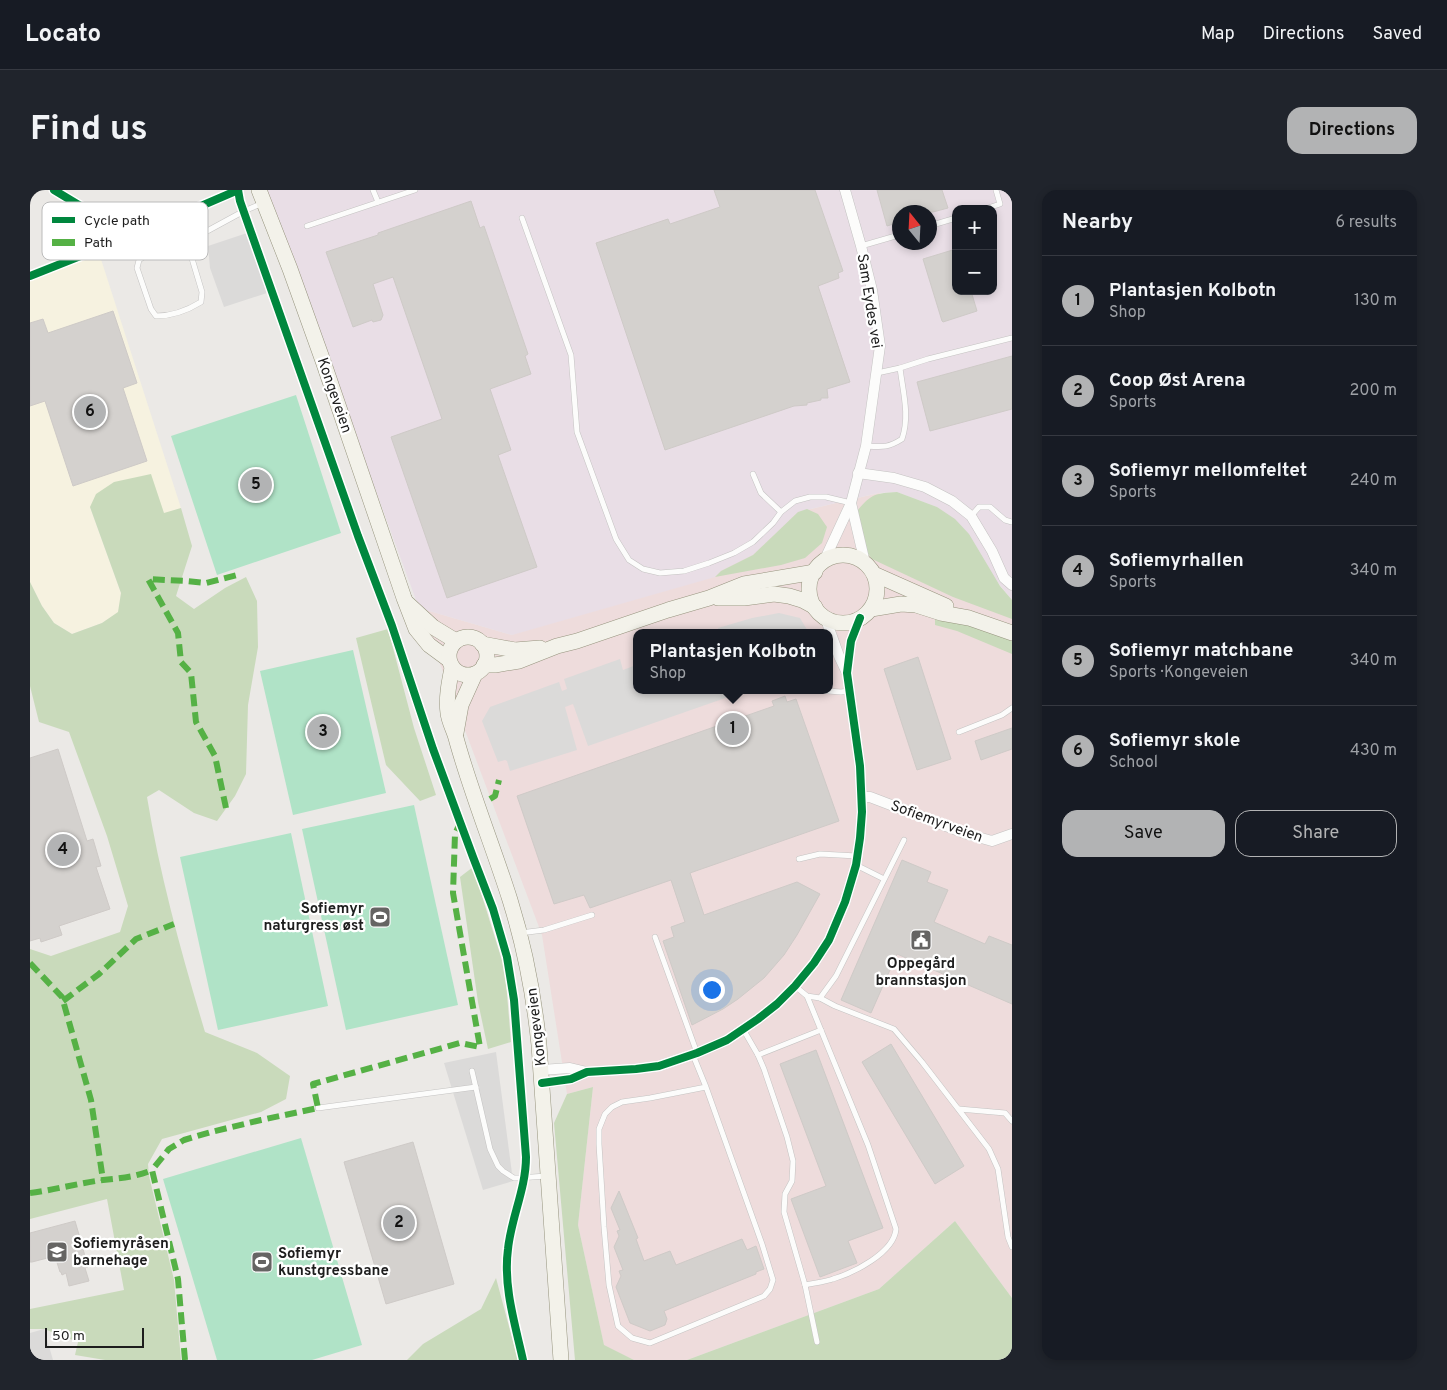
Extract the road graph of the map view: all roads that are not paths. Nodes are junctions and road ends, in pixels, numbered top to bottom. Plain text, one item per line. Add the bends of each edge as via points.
1 (373, 190) edge
2 (414, 190) edge
3 (845, 190) edge
4 (996, 190) edge
5 (262, 194) edge
6 (378, 202) junction
7 (997, 205) edge
8 (522, 218) dead end
9 (952, 219) edge
10 (937, 224) edge
11 (307, 226) dead end
12 (208, 231) edge
13 (892, 237) edge
14 (861, 246) junction
15 (139, 260) edge
16 (192, 260) edge
17 (1012, 338) edge
18 (900, 368) junction
19 (877, 373) junction
20 (866, 446) junction
21 (858, 473) junction
22 (753, 474) dead end
23 (851, 503) junction
24 (781, 512) junction
25 (971, 516) junction
26 (1012, 522) edge
27 (819, 567) junction
28 (870, 569) junction
29 (1012, 585) edge
30 (709, 598) junction
31 (406, 603) junction
32 (820, 612) junction
33 (865, 614) junction
34 (969, 618) junction
35 (827, 629) edge
36 (1012, 633) edge
37 (456, 641) junction
38 (833, 642) edge
39 (482, 644) junction
40 (557, 646) junction
41 (450, 664) junction
42 (479, 670) junction
43 (847, 673) junction
44 (849, 691) junction
45 (833, 692) edge
46 (1012, 708) edge
47 (959, 732) dead end
48 (456, 735) junction
49 (862, 797) junction
50 (1012, 834) edge
51 (904, 840) dead end
52 (799, 860) dead end
53 (857, 860) junction
54 (884, 879) junction
55 (592, 915) dead end
56 (520, 933) junction
57 (656, 937) dead end
58 (795, 986) junction
59 (807, 996) junction
60 (820, 998) junction
61 (743, 1030) junction
62 (821, 1030) junction
63 (695, 1054) junction
64 (758, 1055) junction
65 (472, 1071) dead end
66 (541, 1076) junction
67 (476, 1087) junction
68 (706, 1087) junction
69 (318, 1108) dead end
70 (958, 1109) junction
71 (1012, 1121) edge
72 (549, 1176) junction
73 (1012, 1247) edge
74 (805, 1285) junction
75 (817, 1342) dead end
76 (561, 1360) edge

1 - 6 lane
2 - 6 lane
3 - 14 street, Sam Eydes vei
4 - 7 lane via 1000,204
5 - 12 lane via 244,211
5 - 31 main road, Kongeveien
6 - 11 lane
8 - 24 lane via 572,355 577,432 616,538 629,560 643,570 660,574 710,563 753,542
9 - 10 lane
13 - 14 lane
14 - 19 street, Sam Eydes vei via 872,290 880,346
15 - 16 lane via 137,268 150,309 156,316 165,316 201,302 202,292
17 - 18 lane
18 - 19 lane
18 - 20 lane via 906,417 902,439 892,445
19 - 20 street, Sam Eydes vei
20 - 21 street, Sam Eydes vei
21 - 23 street, Sam Eydes vei
21 - 25 street via 925,487 952,501
22 - 24 lane via 761,493
23 - 24 lane via 810,497 795,501
23 - 27 street, Sam Eydes vei
23 - 28 street, Sam Eydes vei
25 - 26 lane via 979,507 990,507
25 - 29 street via 1004,578
27 - 28 main road via 845,555 859,559
27 - 30 main road via 744,584
27 - 32 main road via 810,583 810,593
28 - 33 main road via 877,592 874,603
28 - 34 main road
30 - 32 main road via 774,594 802,600
30 - 40 main road
31 - 37 main road, Kongeveien via 433,627
31 - 41 main road, Kongeveien via 423,639
32 - 33 main road via 843,623
32 - 35 street
33 - 34 main road via 901,604
33 - 43 street via 851,641
34 - 36 main road
37 - 39 main road via 470,637
37 - 41 main road via 450,649
38 - 43 street
39 - 40 main road via 516,650
39 - 42 main road via 487,654
40 - 42 main road via 519,661
41 - 42 main road via 463,675
41 - 48 main road, Kongeveien via 448,716
42 - 48 main road, Kongeveien via 461,704
43 - 44 street
44 - 45 lane
44 - 49 street
46 - 47 lane
48 - 56 main road, Kongeveien
49 - 50 street, Sofiemyrveien via 870,797 992,841
49 - 53 street
51 - 54 lane
52 - 53 lane via 820,854
53 - 54 lane
53 - 58 street via 846,902 829,940
54 - 60 lane via 836,976
55 - 56 lane via 544,930
56 - 66 main road, Kongeveien via 534,1007
57 - 63 lane
58 - 59 lane
58 - 61 street
59 - 60 lane
59 - 62 lane
60 - 70 lane via 894,1029
61 - 63 street
61 - 64 lane
62 - 64 lane
62 - 74 lane via 868,1145 896,1235 886,1248 848,1274
63 - 66 street via 659,1066 587,1072 570,1068
63 - 68 lane
64 - 74 lane via 793,1161 784,1212
65 - 67 lane
66 - 72 main road, Kongeveien
67 - 69 lane
67 - 72 lane via 490,1149 498,1166 514,1178
68 - 68 lane via 622,1102 604,1114 599,1129 609,1285 618,1326 632,1338 650,1343 764,1296 773,1280
70 - 71 lane via 1005,1113
70 - 73 lane via 989,1149 998,1169
72 - 76 main road, Kongeveien
74 - 75 lane

